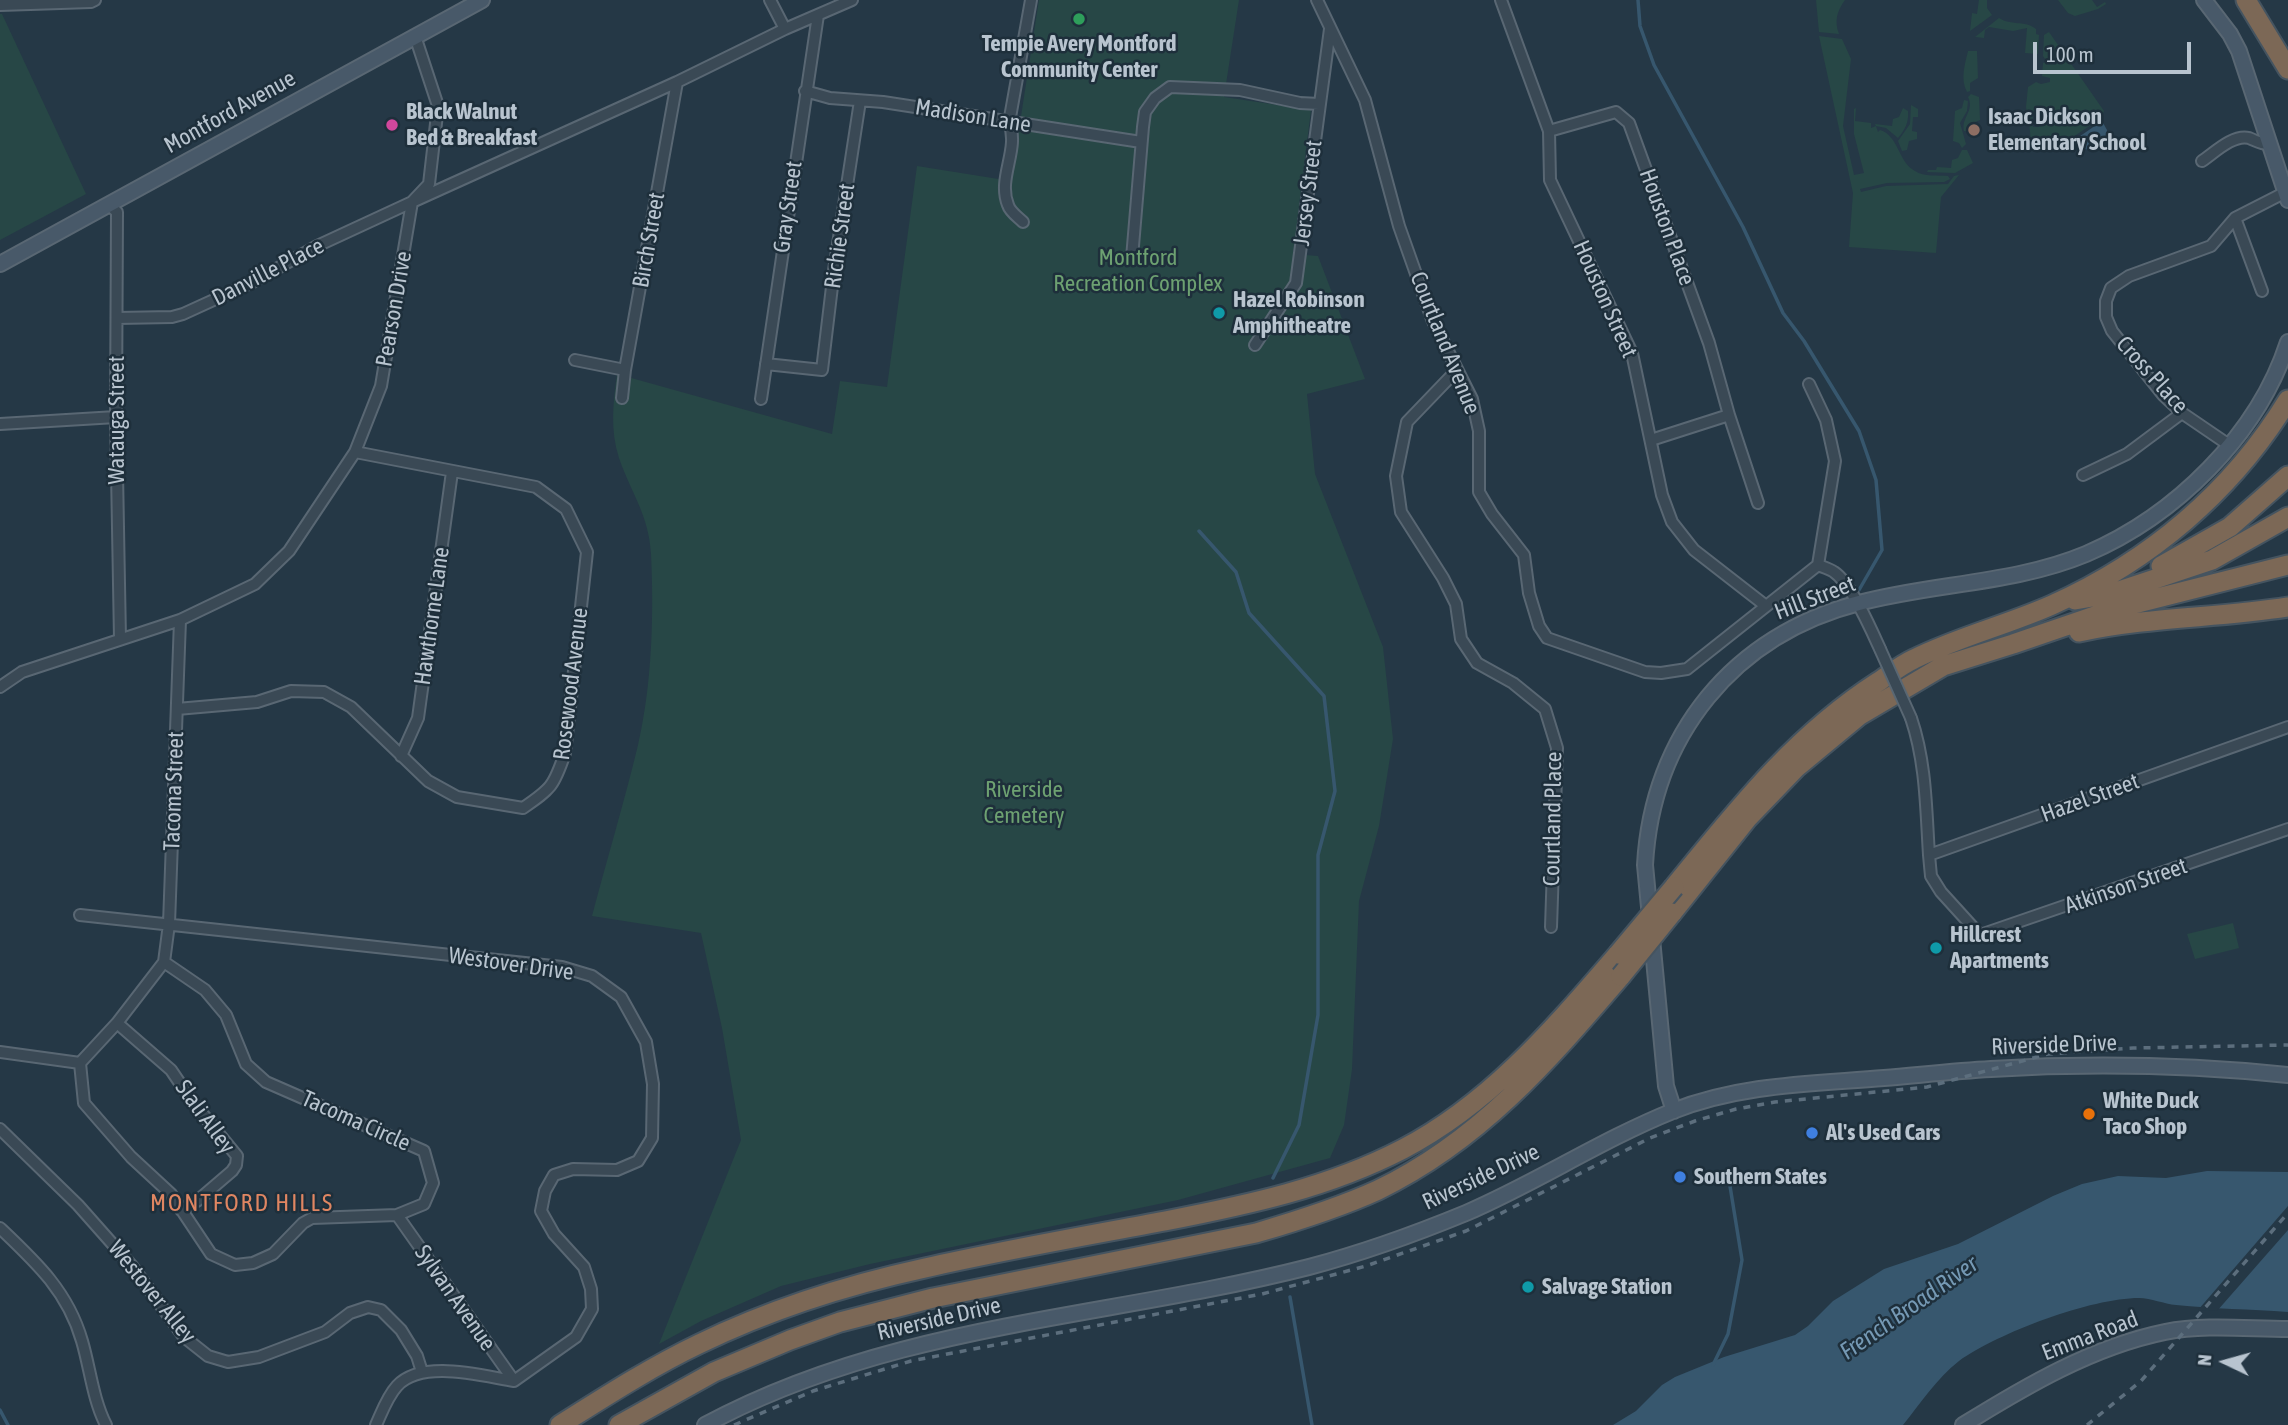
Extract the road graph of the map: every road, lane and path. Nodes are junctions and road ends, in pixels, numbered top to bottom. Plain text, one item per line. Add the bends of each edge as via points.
1 (95, 0) edge
2 (482, 0) edge
3 (770, 0) edge
4 (852, 0) edge
5 (1031, 0) edge
6 (1317, 0) edge
7 (1501, 0) edge
8 (2204, 0) edge
9 (2246, 0) edge
10 (467, 4) edge
11 (0, 5) edge
12 (818, 15) junction
13 (785, 29) junction
14 (1330, 29) junction
15 (415, 36) junction
16 (2288, 69) edge
17 (677, 82) junction
18 (805, 91) junction
19 (860, 102) junction
20 (1319, 104) junction
21 (1009, 123) junction
22 (1549, 131) junction
23 (1141, 142) junction
24 (2271, 144) junction
25 (2202, 161) dead end
26 (2287, 196) edge
27 (412, 202) junction
28 (109, 205) junction
29 (2235, 218) junction
30 (1023, 222) dead end
31 (1132, 258) dead end
32 (0, 264) edge
33 (2262, 291) dead end
34 (117, 318) junction
35 (2288, 342) edge
36 (1255, 345) dead end
37 (575, 360) dead end
38 (766, 364) junction
39 (625, 370) junction
40 (1456, 371) junction
41 (1809, 384) dead end
42 (622, 398) dead end
43 (761, 399) dead end
44 (2288, 400) edge
45 (2182, 413) junction
46 (1729, 415) junction
47 (116, 417) junction
48 (0, 424) edge
49 (1651, 440) junction
50 (2229, 445) junction
51 (355, 452) junction
52 (452, 472) junction
53 (2083, 475) dead end
54 (2288, 476) edge
55 (1758, 503) dead end
56 (2288, 517) edge
57 (1818, 565) junction
58 (2288, 565) edge
59 (2097, 596) junction
60 (1858, 603) junction
61 (2053, 604) junction
62 (1766, 606) junction
63 (2288, 607) edge
64 (180, 620) junction
65 (120, 639) junction
66 (2013, 644) junction
67 (0, 687) edge
68 (177, 709) junction
69 (2288, 727) edge
70 (401, 756) junction
71 (2288, 829) edge
72 (1929, 855) junction
73 (80, 915) dead end
74 (169, 924) junction
75 (1551, 927) dead end
76 (163, 962) junction
77 (117, 1023) junction
78 (0, 1052) edge
79 (79, 1063) junction
80 (2288, 1075) edge
81 (1674, 1111) junction
82 (0, 1129) edge
83 (181, 1210) junction
84 (397, 1215) junction
85 (0, 1228) edge
86 (2288, 1329) edge
87 (422, 1372) junction
88 (514, 1381) junction
89 (106, 1425) edge
90 (376, 1425) edge
91 (561, 1425) edge
92 (619, 1425) edge
93 (705, 1425) edge
94 (1963, 1425) edge

1 - 11 street
2 - 10 main road, Montford Avenue
3 - 13 street
4 - 12 street
5 - 21 street
6 - 14 street, Courtland Avenue
7 - 22 street, Houston Street
8 - 24 main road via 2239,51
9 - 16 highway
10 - 15 main road, Montford Avenue
12 - 13 street
12 - 18 street, Gray Street
13 - 17 street
14 - 20 street, Jersey Street
14 - 40 street, Courtland Avenue via 1365,100 1399,226
15 - 27 street via 438,106 429,184
15 - 28 main road, Montford Avenue
17 - 27 street
17 - 39 street, Birch Street
18 - 19 street, Madison Lane
18 - 38 street, Gray Street
19 - 21 street, Madison Lane
19 - 38 street, Richie Street via 822,370
20 - 23 street via 1240,90 1170,87 1145,112
20 - 36 street, Jersey Street via 1296,283
21 - 23 street, Madison Lane
21 - 30 street via 1013,133 1004,188 1008,208
22 - 46 street, Houston Place via 1616,112 1629,123 1709,343
22 - 49 street, Houston Street via 1550,180 1632,353
23 - 31 street
24 - 25 street via 2238,138
24 - 26 main road
26 - 29 street
27 - 34 street, Danville Place via 183,314
27 - 51 street, Pearson Drive via 380,387
28 - 32 main road, Montford Avenue
28 - 34 street, Watauga Street via 117,212
29 - 33 street
29 - 45 street, Cross Place via 2211,246 2129,276 2111,288 2106,301 2112,331
34 - 47 street, Watauga Street
35 - 50 main road, Hill Street via 2265,395
37 - 39 street
38 - 43 street, Gray Street
39 - 42 street, Birch Street
40 - 62 street, Courtland Avenue via 1472,399 1479,432 1479,492 1524,555 1529,593 1546,638 1645,672 1661,673 1687,669
40 - 75 street, Courtland Place via 1407,422 1396,476 1401,512 1443,578 1456,604 1461,639 1477,663 1513,683 1545,709 1557,748
41 - 57 street via 1826,420 1835,461
44 - 61 highway via 2246,460 2187,521 2114,572
45 - 50 street, Cross Place
45 - 53 street via 2127,454
46 - 49 street
46 - 55 street, Houston Place
47 - 48 street
47 - 65 street, Watauga Street
49 - 62 street, Houston Street via 1672,522 1694,550
50 - 60 main road, Hill Street via 2165,507 2087,554 2003,578
51 - 52 street, Rosewood Avenue
51 - 64 street, Pearson Drive via 289,551 255,584
52 - 70 street, Hawthorne Lane via 418,718
52 - 70 street, Rosewood Avenue via 536,487 566,509 587,552 565,753 548,790 523,808 457,797 428,781
54 - 59 highway via 2230,527 2174,561
56 - 59 highway via 2212,560
57 - 60 street via 1835,572
57 - 62 street, Courtland Avenue
58 - 66 highway via 2118,608
59 - 61 highway
60 - 72 street, bridge via 1920,743
60 - 81 main road, Hill Street via 1789,628 1756,649 1719,682 1674,748 1652,808 1645,865 1666,1086
61 - 91 highway, bridge via 1913,659 1845,703 1761,781 1553,1029 1477,1101 1405,1148 1302,1190 1256,1202 926,1267 831,1292 698,1345
63 - 66 highway via 2131,622 2029,646
64 - 65 street, Pearson Drive
64 - 68 street, Tacoma Street
65 - 67 street, Pearson Drive via 22,672
66 - 92 highway, bridge via 1943,666 1860,715 1796,768 1540,1069 1489,1117 1418,1168 1378,1190 1256,1233 919,1301 840,1322 714,1372
68 - 70 street, Rosewood Avenue via 257,702 291,691 324,692 351,707
68 - 74 street, Tacoma Street
69 - 72 street, Hazel Street
71 - 72 street, Atkinson Street via 1980,935 1941,892 1931,876
73 - 74 street
74 - 76 street, Tacoma Street
74 - 88 street, Westover Drive via 562,967 592,976 621,997 646,1042 653,1084 652,1138 638,1161 617,1170 573,1168 554,1175 541,1211 554,1234 584,1267 592,1309 576,1336
76 - 77 street
76 - 84 street, Tacoma Circle via 205,990 226,1014 246,1064 266,1082 424,1151 433,1183 424,1204
77 - 79 street
77 - 83 street, Slali Alley via 171,1070 237,1156 232,1171
78 - 79 street
79 - 83 street, Tacoma Circle via 84,1103
80 - 81 main road, Riverside Drive via 2181,1067 1992,1069 1785,1085
81 - 93 main road, Riverside Drive via 1468,1212 1332,1261 1197,1292 924,1343 784,1386
82 - 87 street, Westover Alley via 80,1208 132,1266 184,1337 208,1356 228,1362 259,1357 325,1332 350,1313 368,1307 381,1310 401,1329
83 - 84 street, Tacoma Circle via 211,1254 234,1265 273,1254 312,1219
84 - 88 street, Sylvan Avenue
85 - 89 street via 64,1297
86 - 94 main road, Emma Road via 2168,1332 2130,1341 2057,1370
87 - 88 street via 458,1372
87 - 90 street via 397,1386

